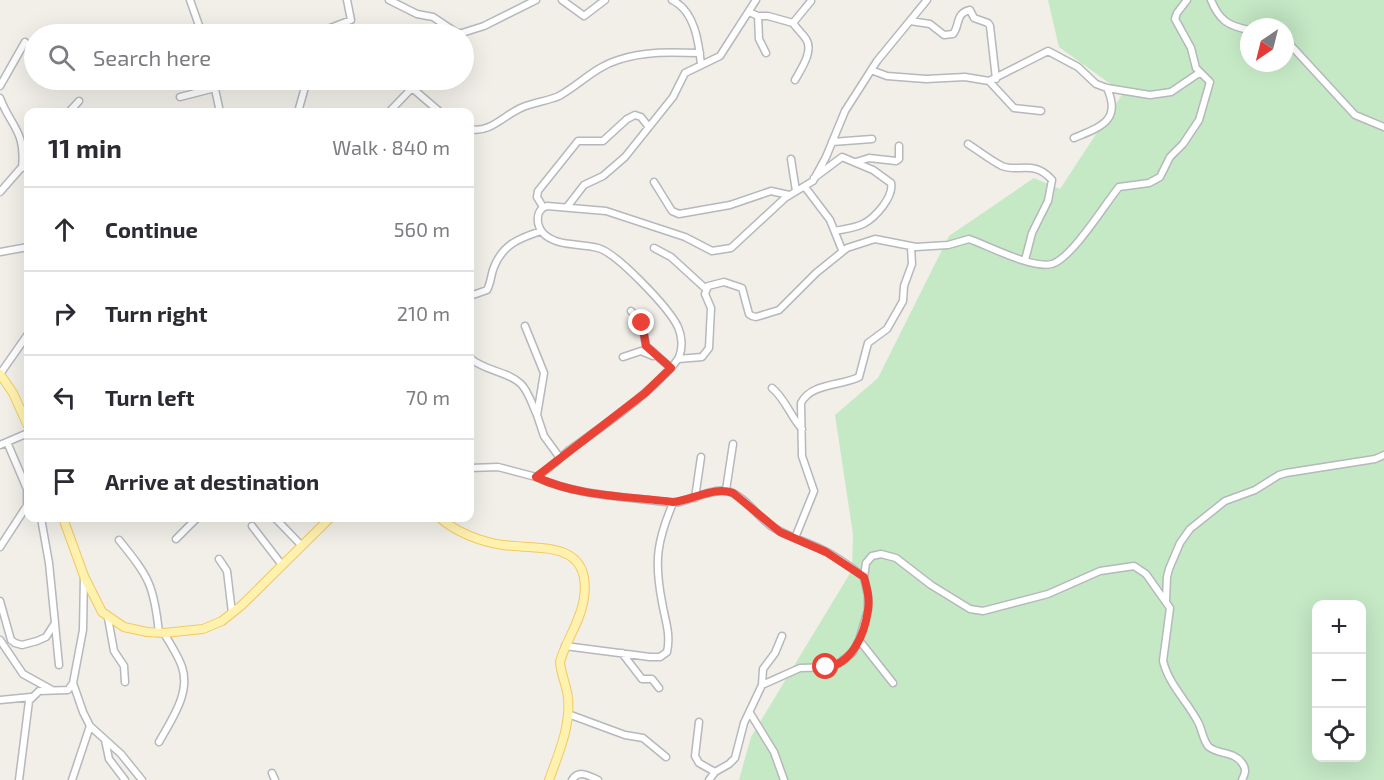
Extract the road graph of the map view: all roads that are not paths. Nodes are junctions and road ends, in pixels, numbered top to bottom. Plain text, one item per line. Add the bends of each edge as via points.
1 (189, 0) edge
2 (347, 0) edge
3 (389, 0) edge
4 (536, 0) edge
5 (562, 0) edge
6 (605, 0) edge
7 (672, 0) edge
8 (756, 0) edge
9 (927, 0) edge
10 (1187, 0) edge
11 (1210, 0) edge
12 (811, 1) edge
13 (749, 12) junction
14 (758, 16) junction
15 (910, 21) junction
16 (794, 23) junction
17 (198, 24) edge
18 (341, 24) edge
19 (444, 24) edge
20 (1240, 28) edge
21 (474, 29) edge
22 (24, 44) edge
23 (1294, 49) edge
24 (700, 53) junction
25 (766, 53) dead end
26 (701, 66) junction
27 (871, 70) junction
28 (1199, 73) junction
29 (795, 80) dead end
30 (992, 80) junction
31 (0, 86) edge
32 (1107, 88) junction
33 (207, 90) edge
34 (215, 90) edge
35 (305, 90) edge
36 (410, 90) edge
37 (414, 90) edge
38 (180, 97) dead end
39 (0, 98) edge
40 (79, 101) dead end
41 (73, 108) edge
42 (219, 108) edge
43 (299, 108) edge
44 (393, 108) edge
45 (435, 108) edge
46 (1041, 111) dead end
47 (648, 126) junction
48 (1384, 127) edge
49 (474, 129) edge
50 (1074, 138) dead end
51 (872, 139) dead end
52 (832, 142) junction
53 (968, 144) dead end
54 (899, 146) dead end
55 (791, 159) dead end
56 (856, 162) junction
57 (24, 165) edge
58 (22, 168) junction
59 (814, 178) junction
60 (654, 182) dead end
61 (805, 187) junction
62 (796, 191) junction
63 (0, 192) edge
64 (789, 195) junction
65 (543, 207) junction
66 (567, 207) junction
67 (541, 231) junction
68 (835, 231) junction
69 (911, 247) junction
70 (24, 248) edge
71 (654, 248) dead end
72 (842, 250) junction
73 (0, 252) edge
74 (1025, 260) junction
75 (706, 289) junction
76 (474, 295) edge
77 (632, 311) dead end
78 (525, 326) dead end
79 (24, 340) edge
80 (623, 357) dead end
81 (660, 358) junction
82 (678, 359) junction
83 (474, 361) edge
84 (671, 368) junction
85 (0, 374) edge
86 (772, 388) dead end
87 (537, 415) junction
88 (24, 417) edge
89 (802, 429) junction
90 (24, 435) edge
91 (7, 442) junction
92 (733, 444) dead end
93 (0, 445) edge
94 (1384, 455) edge
95 (701, 457) dead end
96 (560, 458) junction
97 (474, 468) edge
98 (536, 477) junction
99 (24, 481) edge
100 (726, 490) junction
101 (695, 498) junction
102 (673, 502) junction
103 (24, 511) edge
104 (42, 522) edge
105 (64, 522) edge
106 (193, 522) edge
107 (279, 522) edge
108 (326, 522) edge
109 (446, 522) edge
110 (252, 526) dead end
111 (795, 538) junction
112 (176, 539) dead end
113 (119, 540) dead end
114 (302, 546) junction
115 (0, 547) edge
116 (219, 559) dead end
117 (282, 566) junction
118 (84, 576) junction
119 (864, 577) junction
120 (0, 601) edge
121 (1166, 601) junction
122 (232, 613) junction
123 (108, 618) junction
124 (55, 623) junction
125 (161, 633) junction
126 (782, 636) dead end
127 (0, 640) edge
128 (859, 640) junction
129 (566, 646) junction
130 (622, 653) junction
131 (59, 665) dead end
132 (125, 682) dead end
133 (74, 683) junction
134 (893, 683) dead end
135 (762, 685) junction
136 (659, 688) dead end
137 (54, 691) junction
138 (31, 697) junction
139 (0, 700) edge
140 (750, 713) junction
141 (568, 714) junction
142 (699, 722) dead end
143 (90, 726) junction
144 (105, 740) junction
145 (159, 742) dead end
146 (666, 757) dead end
147 (715, 772) junction
148 (19, 780) edge
149 (72, 780) edge
150 (125, 780) edge
151 (142, 780) edge
152 (549, 780) edge
153 (572, 780) edge
154 (598, 780) edge
155 (708, 780) edge
156 (784, 780) edge
157 (1242, 780) edge

1 - 17 street
2 - 18 street via 351,20
3 - 19 street
4 - 21 street
5 - 6 street via 584,16
7 - 24 street via 690,17
8 - 13 street
9 - 15 street
10 - 28 street via 1175,19
11 - 20 street via 1221,18
12 - 16 street
13 - 14 street
13 - 26 street via 720,56
14 - 16 street
14 - 25 street via 759,39
15 - 27 street
15 - 30 street via 930,24 944,35 953,34 958,17 970,10 974,18 990,26
16 - 29 street via 808,46 807,58
22 - 31 street
23 - 48 street via 1355,115
24 - 26 street
24 - 49 street via 663,51 617,60 556,97 520,108 483,130
26 - 47 street via 681,77 673,97
27 - 30 street via 887,76
27 - 52 street via 844,111
28 - 32 street via 1175,90 1160,94
28 - 74 street via 1210,82 1202,114 1160,177 1149,183 1119,187 1058,261 1047,264
30 - 32 street via 1048,51
30 - 46 street via 1014,108
32 - 50 street via 1113,104 1107,120
33 - 38 street
34 - 42 street
35 - 43 street
36 - 44 street
37 - 45 street
39 - 58 street via 23,143
40 - 41 street
47 - 65 street via 635,115 603,141 578,141 538,191
47 - 66 street via 619,163 584,185
51 - 52 street
52 - 59 street
53 - 74 street via 1001,165 1029,167 1052,180
54 - 56 street via 896,161 869,158
55 - 62 street
56 - 59 street via 842,157
56 - 68 street via 888,180 892,188 885,204 865,223
57 - 58 street
58 - 63 street
59 - 61 street
60 - 64 street via 672,211 679,214 735,204 771,192
61 - 62 street
61 - 68 street
62 - 64 street
64 - 66 street via 731,248 717,252 615,213
65 - 66 street
65 - 67 street via 538,212
67 - 76 street via 506,248 496,262 487,290
67 - 82 street via 555,241 605,250 645,286 677,326 682,345
68 - 72 street
69 - 72 street via 874,239
69 - 74 street via 948,245 969,238
69 - 89 street via 912,264 903,301 887,329 868,343 861,374 805,397 801,403
70 - 73 street
71 - 75 street via 671,257
72 - 75 street via 776,313 749,314 744,291 739,286 720,282
75 - 82 street via 711,308 709,348 702,357
77 - 81 street via 642,323 646,346
78 - 87 street via 544,373
79 - 85 street
80 - 81 street via 641,351
81 - 84 street
82 - 84 street
83 - 87 street via 517,381
84 - 96 street via 645,393
85 - 88 main road
86 - 89 street
87 - 96 street via 544,436
89 - 111 street via 802,456 814,490
90 - 91 street
91 - 93 street
91 - 99 street
92 - 100 street
94 - 121 street via 1279,475 1255,490 1225,501 1180,543 1167,577
95 - 101 street
96 - 98 street
97 - 98 street via 498,467
98 - 102 street via 590,493
100 - 101 street
100 - 111 street via 771,526
101 - 102 street
102 - 130 street via 657,554 669,633 667,652 660,657
103 - 115 street
104 - 124 street
105 - 118 main road
106 - 112 street
107 - 114 street
108 - 114 main road
109 - 129 main road via 492,543 562,551 578,564 585,596
110 - 117 street
111 - 119 street via 826,552
113 - 125 street via 149,581
114 - 117 main road
116 - 122 street via 227,571
117 - 122 main road
118 - 123 main road
118 - 133 street via 83,630
119 - 121 street via 866,563 872,556 896,558 970,609 983,611 1031,600 1100,571 1130,566 1146,574
119 - 128 street via 868,610
120 - 124 street via 15,643 22,645 46,637
121 - 157 street via 1170,608 1165,669 1197,720 1207,744 1243,763
122 - 125 main road via 204,629
123 - 125 main road via 134,630
123 - 132 street via 114,651 124,666
124 - 131 street
125 - 145 street via 182,666 185,686
126 - 135 street via 763,669
127 - 137 street via 23,674
128 - 134 street
128 - 135 street via 853,652 834,667 800,668
129 - 130 street
129 - 141 main road via 560,672 568,696
130 - 136 street via 640,677 652,679
133 - 137 street via 68,690
133 - 143 street
135 - 140 street
137 - 138 street via 39,691
138 - 139 street
138 - 148 street
140 - 147 street via 735,758
140 - 156 street via 774,752
141 - 146 street via 643,738
141 - 152 main road
142 - 147 street via 695,756
143 - 144 street
143 - 149 street
144 - 150 street via 109,759
144 - 151 street
147 - 155 street
153 - 154 street via 579,774

